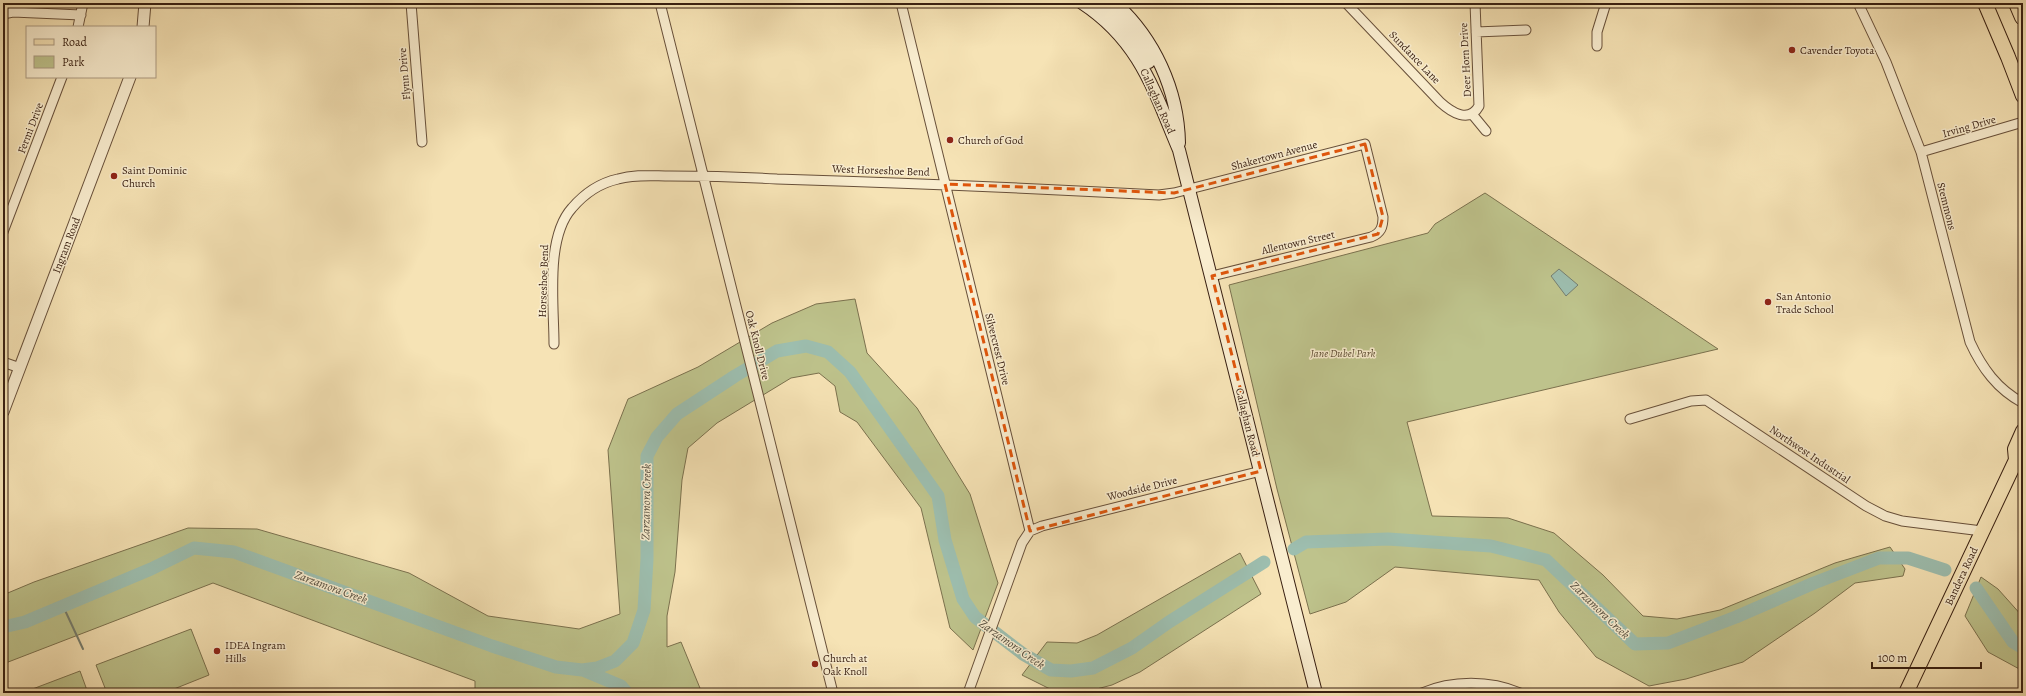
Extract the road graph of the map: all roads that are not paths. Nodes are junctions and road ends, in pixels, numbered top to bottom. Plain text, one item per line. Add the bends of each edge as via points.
1 (83, 3) edge
2 (145, 3) edge
3 (411, 3) edge
4 (660, 3) edge
5 (901, 3) edge
6 (1082, 3) edge
7 (1101, 3) edge
8 (1115, 3) edge
9 (1346, 3) edge
10 (1475, 3) edge
11 (1606, 3) edge
12 (1858, 3) edge
13 (1985, 3) edge
14 (2017, 3) edge
15 (3, 14) edge
16 (81, 15) junction
17 (2023, 17) edge
18 (78, 26) edge
19 (143, 26) edge
20 (1526, 30) dead end
21 (1476, 32) junction
22 (1597, 46) dead end
23 (62, 78) edge
24 (130, 78) edge
25 (2023, 96) edge
26 (1472, 114) junction
27 (2023, 122) edge
28 (1170, 128) junction
29 (1486, 131) dead end
30 (422, 142) dead end
31 (1179, 150) junction
32 (1921, 152) junction
33 (703, 176) junction
34 (945, 184) junction
35 (1190, 190) junction
36 (579, 202) joint
37 (1383, 224) joint
38 (3, 232) edge
39 (1212, 276) junction
40 (554, 344) dead end
41 (3, 362) edge
42 (20, 368) junction
43 (2023, 403) edge
44 (3, 412) edge
45 (1630, 419) dead end
46 (2023, 431) edge
47 (2019, 458) edge
48 (1261, 471) junction
49 (1030, 531) junction
50 (1982, 531) junction
51 (833, 693) edge
52 (968, 693) edge
53 (1316, 693) edge
54 (1422, 693) edge
55 (1520, 693) edge
56 (1906, 693) edge

1 - 16 street
2 - 19 street
3 - 30 street, Flynn Drive
4 - 33 street, Oak Knoll Drive
5 - 34 street, Silvercrest Drive
6 - 28 main road, Callaghan Road via 1111,27 1137,57 1149,78
7 - 28 main road via 1127,30 1147,58 1165,102
8 - 31 main road, Callaghan Road via 1148,40 1163,70 1179,126
9 - 26 street, Sundance Lane via 1444,105 1460,115
10 - 21 street, Deer Horn Drive
11 - 22 street via 1597,32
12 - 32 street, Stemmons via 1886,62
13 - 25 main road
14 - 17 highway
15 - 16 street via 13,12
16 - 18 street
20 - 21 street
21 - 26 street, Deer Horn Drive via 1480,106
23 - 38 street, Fermi Drive
24 - 42 street, Ingram Road
26 - 29 street
27 - 32 street, Irving Drive
28 - 31 main road, Callaghan Road
31 - 35 main road, Callaghan Road
32 - 43 street, Stemmons via 1970,342 1982,367 1991,378
33 - 34 street, West Horseshoe Bend
33 - 36 street, West Horseshoe Bend via 619,178 594,188
33 - 51 street, Oak Knoll Drive
34 - 35 street, West Horseshoe Bend via 1159,195
34 - 49 street, Silvercrest Drive
35 - 37 street, Shakertown Avenue via 1365,144
35 - 39 main road, Callaghan Road
36 - 40 street, Horseshoe Bend via 572,208 560,228 556,244
37 - 39 street, Allentown Street via 1378,234 1371,238
39 - 48 main road, Callaghan Road
41 - 42 street
42 - 44 street, Ingram Road
45 - 50 street, Northwest Industrial via 1691,401 1706,400 1885,516 1902,521
46 - 47 main road, Bandera Road via 2015,449
47 - 50 main road, Bandera Road
48 - 49 street, Woodside Drive
48 - 53 main road, Callaghan Road
49 - 52 street via 1022,543
50 - 56 main road, Bandera Road
54 - 55 street via 1439,687 1471,684 1503,687

